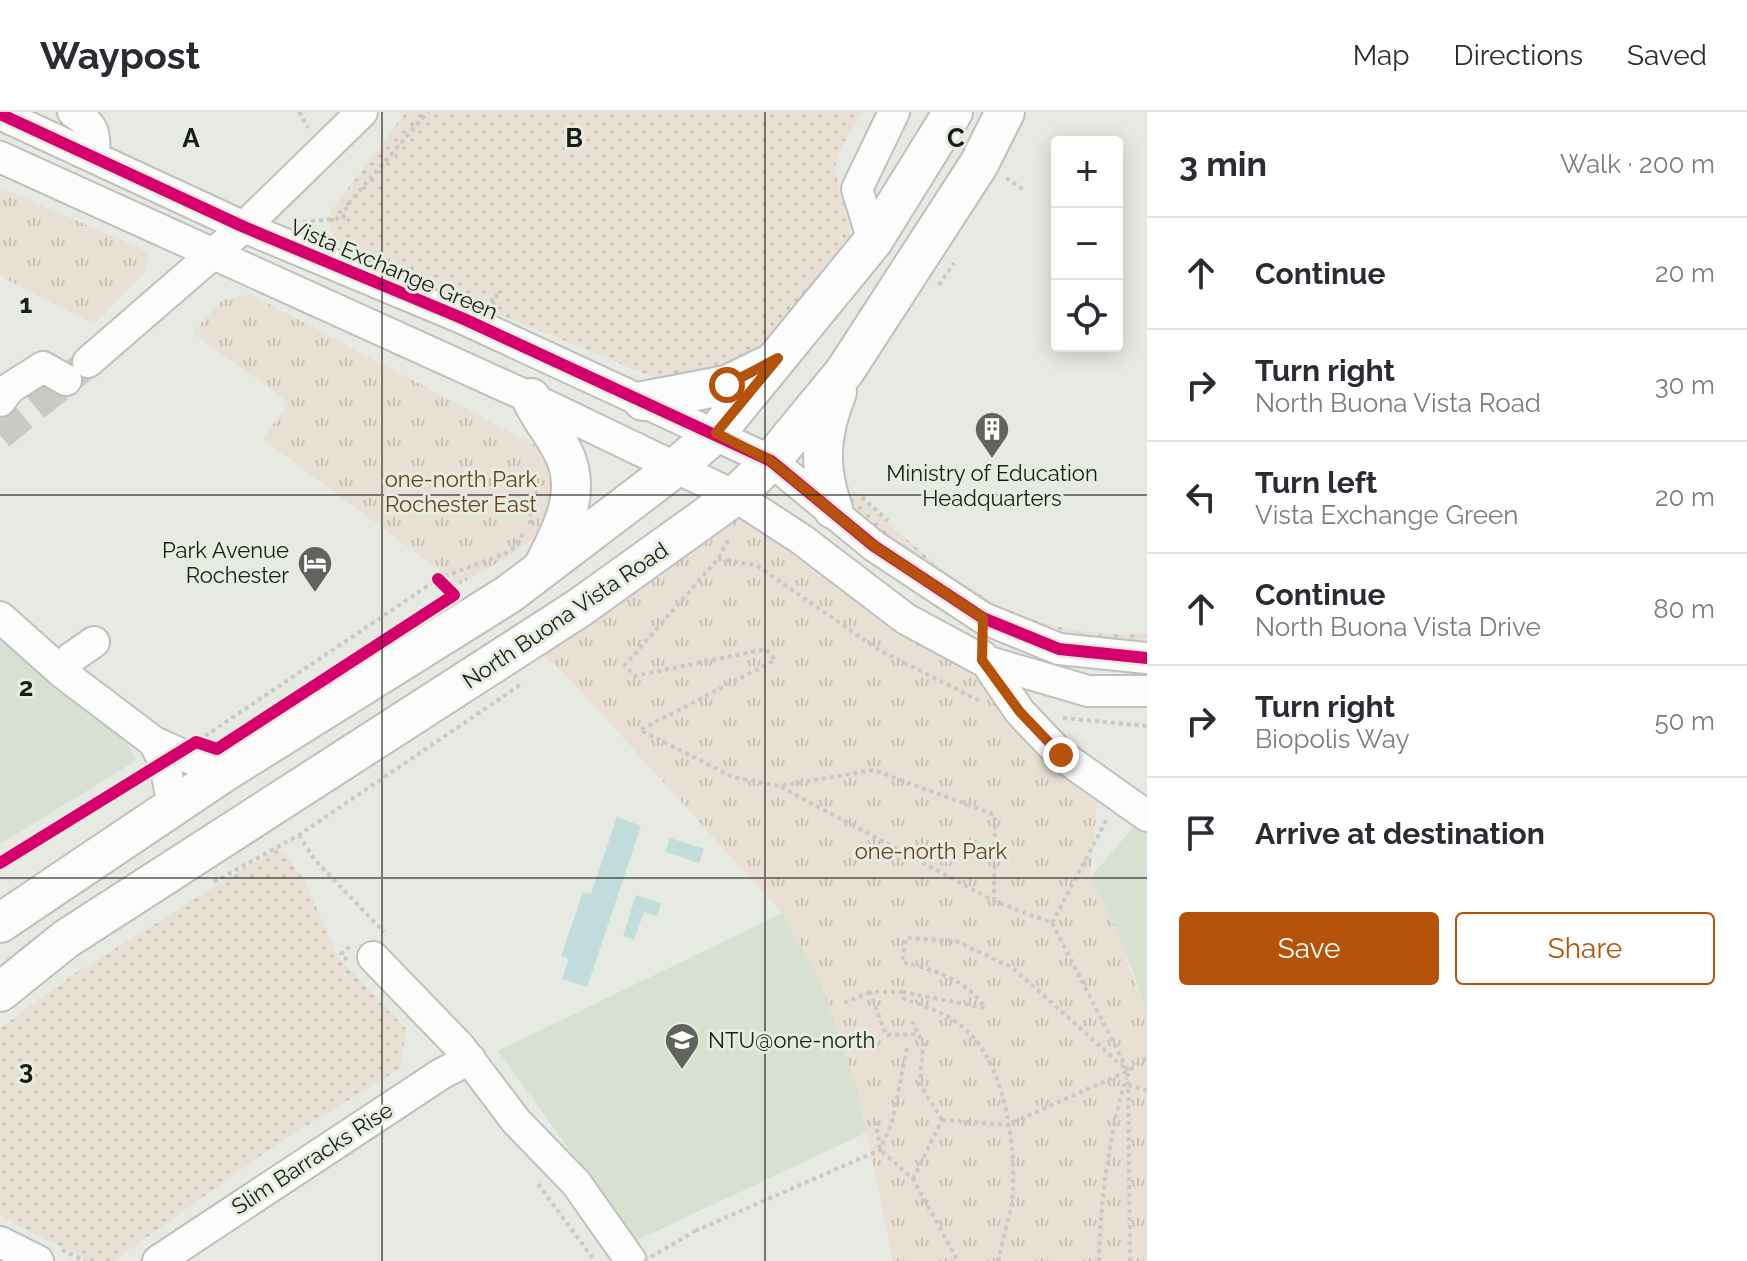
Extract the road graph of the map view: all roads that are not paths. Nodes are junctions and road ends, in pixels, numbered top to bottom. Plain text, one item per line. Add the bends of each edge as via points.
1 (73, 112) edge
2 (362, 112) edge
3 (894, 112) edge
4 (953, 112) edge
5 (1005, 112) edge
6 (0, 114) edge
7 (94, 154) junction
8 (0, 157) edge
9 (244, 227) junction
10 (873, 241) junction
11 (212, 252) junction
12 (778, 358) junction
13 (845, 371) junction
14 (531, 398) junction
15 (0, 401) edge
16 (643, 401) junction
17 (716, 433) junction
18 (771, 461) junction
19 (676, 467) junction
20 (735, 496) junction
21 (833, 509) junction
22 (541, 571) junction
23 (0, 617) edge
24 (983, 618) junction
25 (94, 642) dead end
26 (1147, 658) edge
27 (982, 660) junction
28 (64, 674) junction
29 (1147, 691) edge
30 (176, 746) junction
31 (223, 773) junction
32 (173, 807) junction
33 (1147, 816) edge
34 (0, 923) edge
35 (373, 957) dead end
36 (0, 992) edge
37 (470, 1059) junction
38 (0, 1242) edge
39 (38, 1261) edge
40 (158, 1261) edge
41 (631, 1261) edge

1 - 7 street via 90,123 96,135
2 - 9 street
3 - 10 street via 858,182
4 - 10 main road
5 - 13 main road, North Buona Vista Road via 979,164
6 - 7 street, Vista Exchange Green
7 - 9 street, Vista Exchange Green
8 - 11 street
9 - 11 street
9 - 16 street, Vista Exchange Green
10 - 12 main road
11 - 14 street
11 - 15 street via 77,371 43,367
12 - 16 main road via 727,385
12 - 17 main road
13 - 18 main road, North Buona Vista Road
13 - 21 main road via 821,447
14 - 19 street
14 - 22 main road via 563,452 571,484 567,517
16 - 17 street, Vista Exchange Green
17 - 18 street, Vista Exchange Green
17 - 19 main road
18 - 20 main road, North Buona Vista Road
18 - 21 street, Vista Exchange Green
19 - 20 street
19 - 22 main road
20 - 27 street via 906,619
20 - 36 main road, North Buona Vista Road via 579,608 66,939
21 - 24 street, Vista Exchange Green via 884,553
22 - 31 main road
23 - 28 street
24 - 26 street, Vista Exchange Green via 1059,649
24 - 27 street
25 - 28 street via 71,658
27 - 29 street via 1088,691
27 - 33 street via 1020,712 1061,755
28 - 30 street
30 - 31 street
30 - 32 street via 165,764
31 - 32 main road
32 - 34 main road
35 - 37 street
37 - 40 street, Slim Barracks Rise
37 - 41 street via 516,1121 610,1218
38 - 39 street

